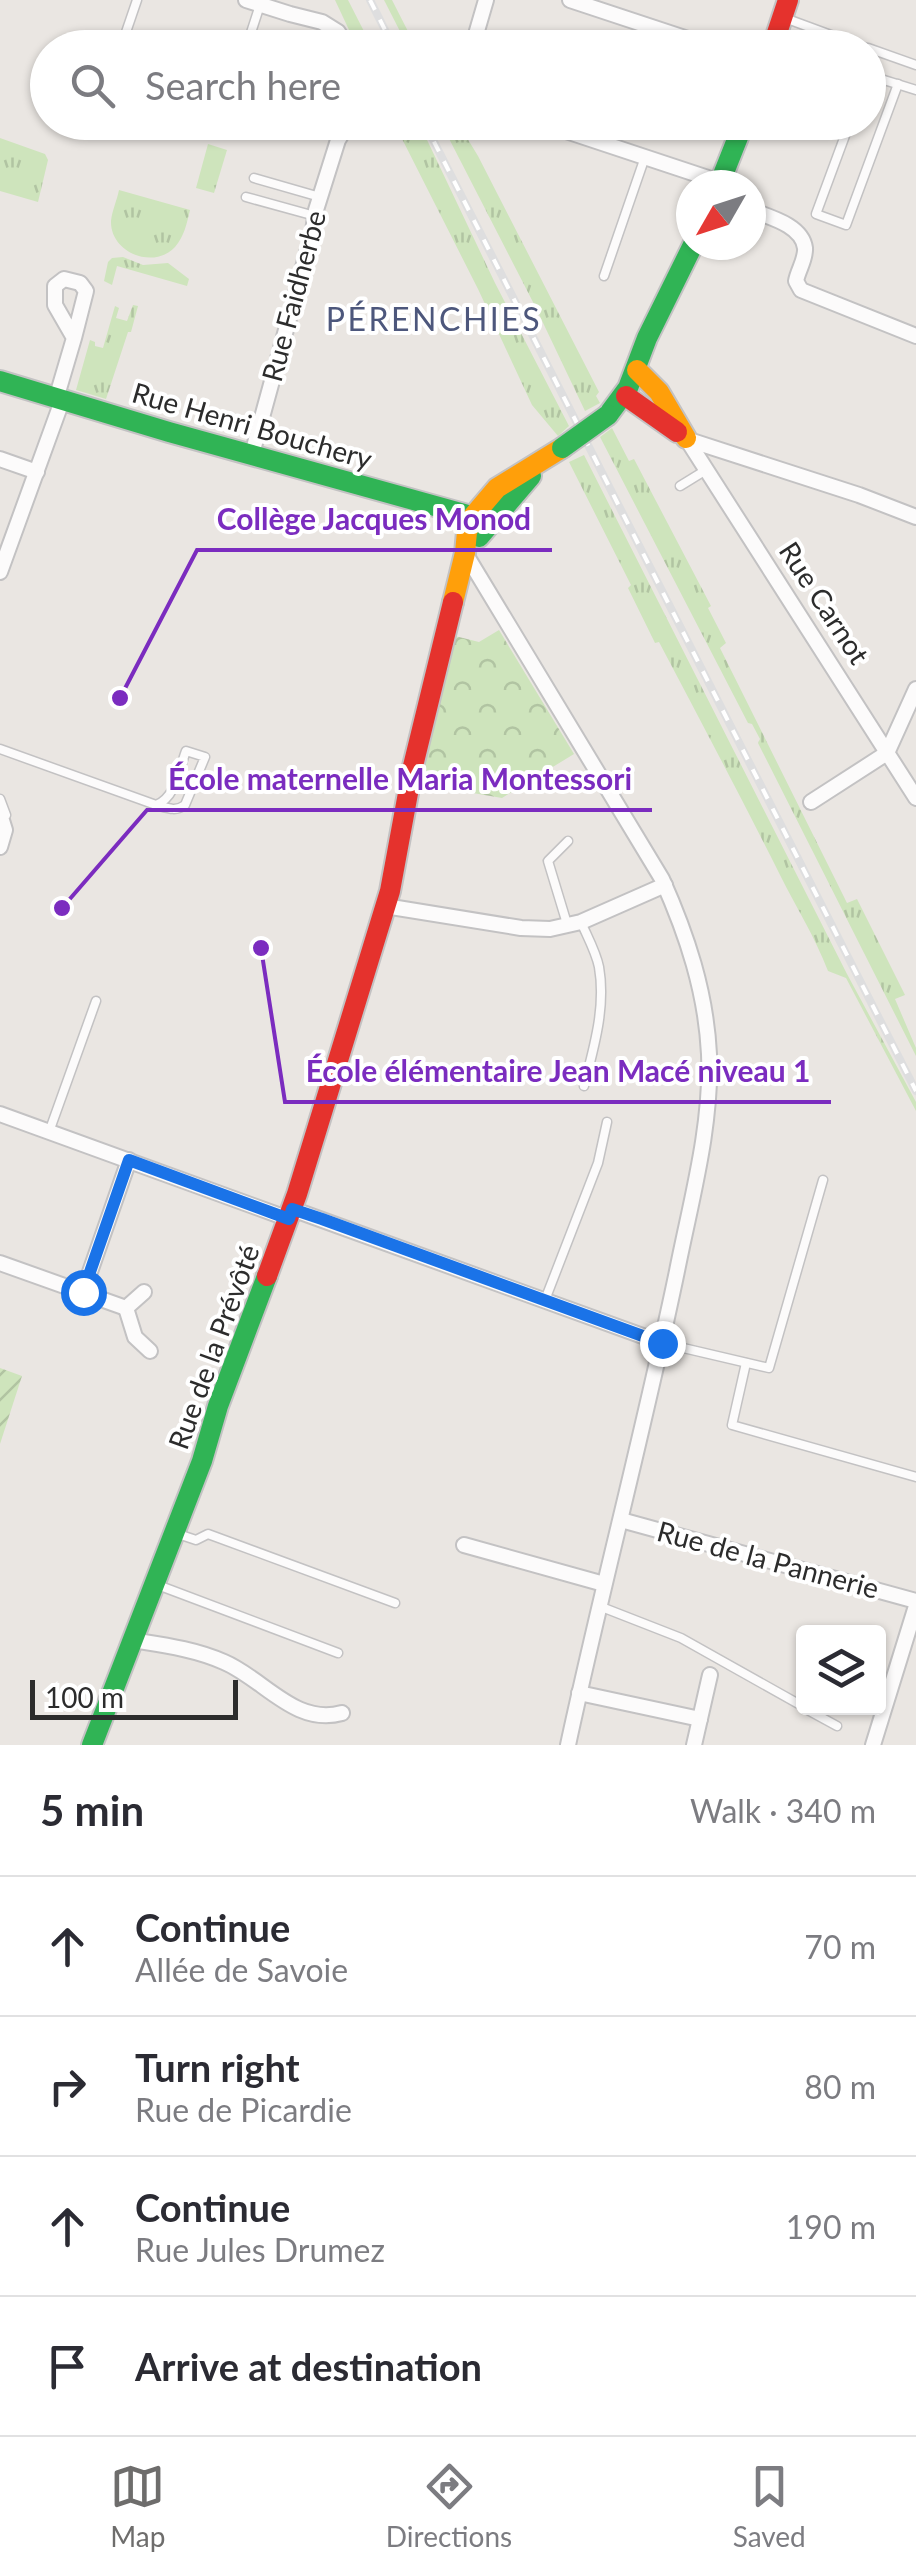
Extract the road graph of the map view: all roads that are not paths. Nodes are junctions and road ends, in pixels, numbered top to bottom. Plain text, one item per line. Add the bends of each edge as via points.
1 (138, 0) edge
2 (486, 0) edge
3 (570, 0) edge
4 (253, 2) edge
5 (785, 9) edge
6 (127, 30) edge
7 (249, 30) edge
8 (335, 30) edge
9 (477, 30) edge
10 (661, 30) edge
11 (815, 30) edge
12 (886, 55) edge
13 (916, 65) edge
14 (886, 80) edge
15 (898, 84) junction
16 (916, 90) edge
17 (886, 117) edge
18 (338, 140) edge
19 (591, 140) edge
20 (737, 140) edge
21 (843, 140) edge
22 (877, 140) edge
23 (645, 156) junction
24 (682, 170) edge
25 (725, 170) edge
26 (254, 178) dead end
27 (320, 197) junction
28 (246, 198) dead end
29 (315, 216) junction
30 (766, 217) edge
31 (686, 260) edge
32 (604, 276) dead end
33 (916, 336) edge
34 (74, 338) dead end
35 (637, 370) junction
36 (0, 381) edge
37 (626, 396) junction
38 (59, 400) junction
39 (686, 438) junction
40 (252, 454) junction
41 (0, 459) edge
42 (706, 470) junction
43 (37, 472) junction
44 (680, 486) dead end
45 (916, 517) edge
46 (479, 522) junction
47 (466, 553) junction
48 (0, 572) edge
49 (916, 690) edge
50 (0, 750) edge
51 (887, 752) junction
52 (916, 798) edge
53 (0, 799) edge
54 (811, 802) dead end
55 (156, 805) junction
56 (0, 814) edge
57 (568, 840) dead end
58 (2, 841) edge
59 (664, 886) junction
60 (386, 906) junction
61 (574, 924) junction
62 (96, 1001) dead end
63 (584, 1086) dead end
64 (0, 1114) edge
65 (607, 1122) dead end
66 (49, 1132) junction
67 (129, 1160) junction
68 (823, 1180) dead end
69 (290, 1214) junction
70 (0, 1263) edge
71 (83, 1292) junction
72 (144, 1292) dead end
73 (545, 1300) junction
74 (126, 1308) junction
75 (662, 1343) junction
76 (150, 1352) dead end
77 (746, 1363) junction
78 (916, 1477) edge
79 (621, 1520) junction
80 (174, 1533) junction
81 (464, 1545) dead end
82 (154, 1584) junction
83 (604, 1584) junction
84 (395, 1603) dead end
85 (916, 1604) edge
86 (599, 1606) junction
87 (132, 1640) junction
88 (338, 1654) dead end
89 (710, 1675) dead end
90 (579, 1693) junction
91 (796, 1703) edge
92 (342, 1713) dead end
93 (818, 1715) edge
94 (700, 1719) junction
95 (837, 1726) dead end
96 (92, 1745) edge
97 (568, 1745) edge
98 (694, 1745) edge
99 (874, 1745) edge

1 - 6 lane
2 - 9 street
3 - 10 street
4 - 7 lane
4 - 8 street
5 - 11 lane
12 - 13 lane
14 - 15 lane
15 - 16 lane
15 - 17 lane
18 - 27 street, Rue Faidherbe
19 - 23 street
20 - 25 street
21 - 22 lane via 816,214 846,225
23 - 24 street
23 - 32 lane
26 - 27 lane
27 - 29 street, Rue Faidherbe
28 - 29 lane
29 - 40 street, Rue Faidherbe
30 - 33 street via 802,238 800,290
31 - 35 street
34 - 38 street
35 - 37 street
35 - 39 street, Rue Carnot via 657,389
36 - 38 street, Rue Henri Bouchery
37 - 39 street, Rue Carnot
37 - 46 street, bridge
38 - 40 street, Rue Henri Bouchery
38 - 43 street
39 - 42 street, Rue Carnot
39 - 45 street
40 - 46 street, Rue Henri Bouchery
41 - 43 street
42 - 44 lane
42 - 51 street, Rue Carnot
43 - 48 street
46 - 47 street
47 - 59 street
47 - 60 street, Rue de la Prévôté
49 - 51 street
50 - 55 lane
51 - 52 street, Rue Carnot
51 - 54 street
53 - 58 lane via 6,816
55 - 55 lane via 185,805 205,757 186,750 170,796
56 - 58 street
57 - 61 lane via 548,861
59 - 61 street
59 - 75 street via 698,977 709,1068 704,1132
60 - 61 street via 521,928
60 - 69 street, Rue de la Prévôté
61 - 63 lane via 599,964 602,1001
62 - 66 lane
64 - 66 street
65 - 73 lane
66 - 67 street
67 - 69 street
67 - 71 street
68 - 77 lane via 769,1368
69 - 73 street
69 - 80 street, Rue de la Prévôté
70 - 71 street
71 - 74 street
72 - 74 street
73 - 75 street
74 - 76 street via 135,1337
75 - 77 lane
75 - 79 street
77 - 78 lane via 732,1425
79 - 83 street
79 - 85 street, Rue de la Pannerie
80 - 82 street, Rue de la Prévôté
80 - 84 lane via 196,1540 208,1534
81 - 83 street
82 - 87 street, Rue de la Prévôté
82 - 88 lane
83 - 86 street
85 - 99 street
86 - 90 street
86 - 91 lane via 681,1638
87 - 92 street via 220,1660 301,1711
87 - 96 street, Rue de la Prévôté
89 - 94 street
90 - 94 street
90 - 97 street
93 - 95 lane
94 - 98 street

